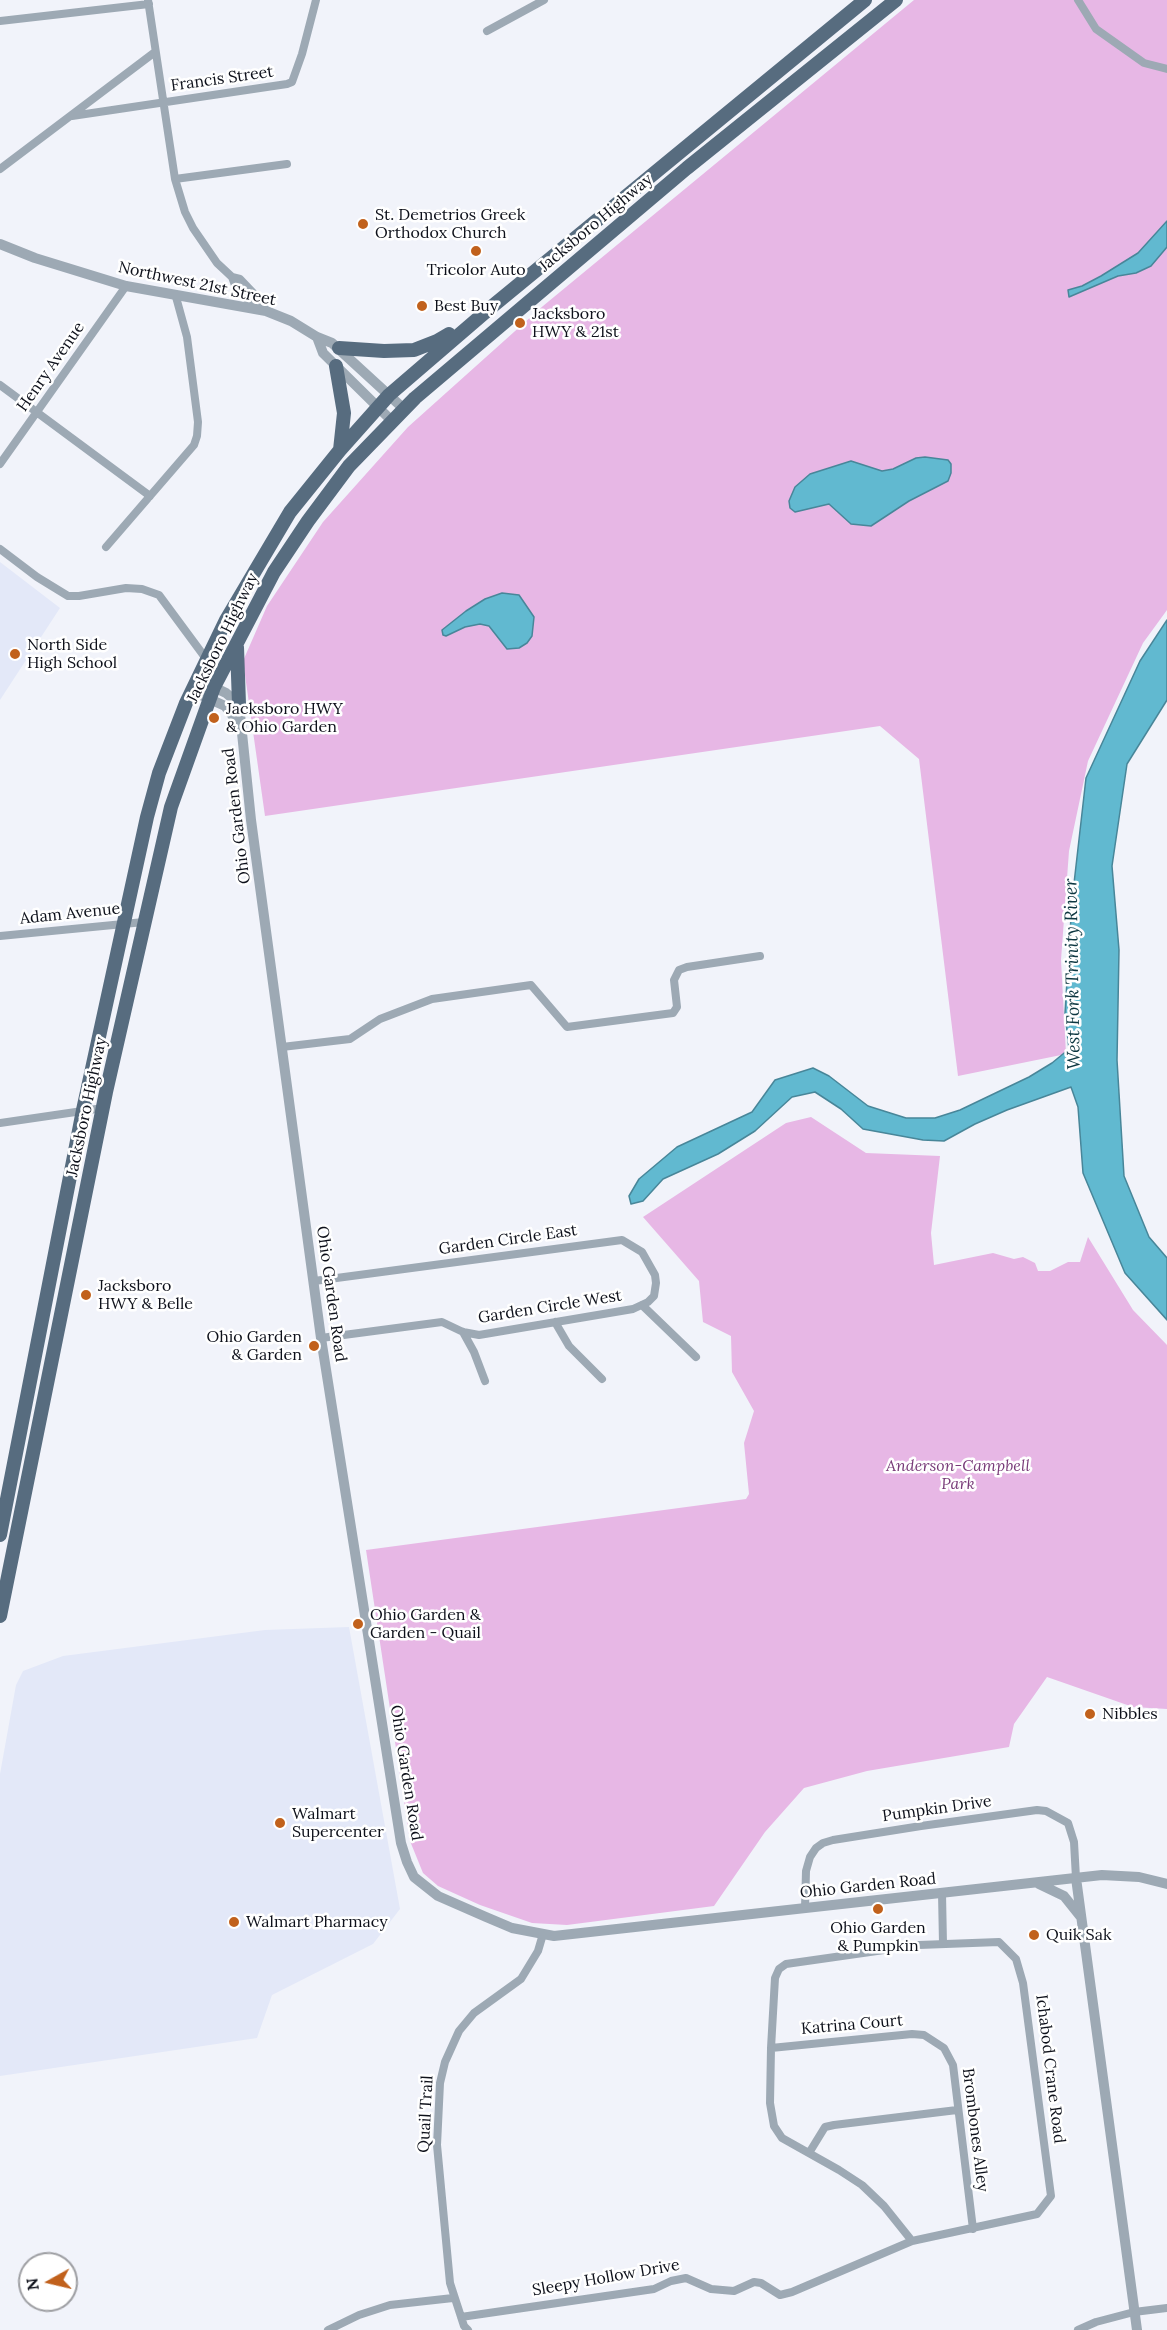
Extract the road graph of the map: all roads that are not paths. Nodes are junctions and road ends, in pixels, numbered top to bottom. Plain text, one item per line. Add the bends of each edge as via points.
1 (316, 0) edge
2 (544, 0) edge
3 (865, 0) edge
4 (896, 0) edge
5 (1078, 0) edge
6 (149, 2) edge
7 (0, 21) edge
8 (487, 31) dead end
9 (155, 52) junction
10 (1167, 69) edge
11 (163, 103) junction
12 (72, 116) junction
13 (693, 141) junction
14 (702, 155) junction
15 (287, 164) dead end
16 (0, 169) edge
17 (175, 179) junction
18 (0, 244) edge
19 (126, 286) junction
20 (176, 297) junction
21 (489, 309) junction
22 (261, 310) junction
23 (317, 337) junction
24 (339, 348) junction
25 (336, 366) junction
26 (0, 385) edge
27 (389, 395) junction
28 (379, 406) junction
29 (404, 409) junction
30 (37, 412) junction
31 (392, 421) junction
32 (340, 450) junction
33 (0, 464) edge
34 (150, 496) junction
35 (106, 547) dead end
36 (0, 549) edge
37 (238, 641) junction
38 (207, 660) junction
39 (195, 685) junction
40 (212, 692) junction
41 (239, 704) junction
42 (241, 727) junction
43 (144, 922) junction
44 (125, 924) junction
45 (0, 936) edge
46 (760, 956) dead end
47 (282, 1047) junction
48 (103, 1108) junction
49 (83, 1110) junction
50 (0, 1123) edge
51 (314, 1281) junction
52 (642, 1305) junction
53 (555, 1322) junction
54 (463, 1332) junction
55 (321, 1338) junction
56 (37, 1348) junction
57 (55, 1352) junction
58 (696, 1357) dead end
59 (602, 1379) dead end
60 (485, 1381) dead end
61 (0, 1535) edge
62 (0, 1616) edge
63 (1076, 1878) junction
64 (1033, 1883) junction
65 (1167, 1884) edge
66 (942, 1893) junction
67 (805, 1908) junction
68 (1081, 1917) junction
69 (543, 1934) junction
70 (943, 1944) junction
71 (934, 2040) joint
72 (771, 2048) junction
73 (957, 2110) junction
74 (809, 2153) junction
75 (1051, 2196) joint
76 (973, 2229) junction
77 (912, 2241) junction
78 (453, 2298) junction
79 (1167, 2308) edge
80 (1134, 2312) junction
81 (461, 2317) junction
82 (328, 2330) edge
83 (468, 2330) edge
84 (1078, 2330) edge
85 (1137, 2330) edge

1 - 11 street, Francis Street via 292,81 271,88
2 - 8 street
3 - 13 main road, Jacksboro Highway
4 - 14 main road, Jacksboro Highway
5 - 10 street via 1096,29 1144,63
6 - 7 street
6 - 9 street
9 - 11 street
9 - 12 street
11 - 12 street, Francis Street
11 - 17 street
12 - 16 street
13 - 14 main road
13 - 21 main road, Jacksboro Highway
14 - 29 main road, Jacksboro Highway
15 - 17 street
17 - 22 street via 193,228 217,263 261,301
18 - 19 street, Northwest 21st Street
19 - 20 street, Northwest 21st Street
19 - 30 street, Henry Avenue
20 - 22 street, Northwest 21st Street
20 - 34 street via 188,337 197,436 194,445
21 - 24 main road via 420,349
21 - 27 main road, Jacksboro Highway
22 - 23 street, Northwest 21st Street via 291,321
23 - 24 street, Northwest 21st Street
23 - 25 street, Northwest 21st Street via 323,353
24 - 27 street, Northwest 21st Street
25 - 28 street, Northwest 21st Street
25 - 32 main road via 344,413
26 - 30 street
27 - 28 main road, Jacksboro Highway
27 - 29 street, Northwest 21st Street
28 - 31 street, Northwest 21st Street
28 - 32 main road, Jacksboro Highway
29 - 31 main road, Jacksboro Highway
30 - 33 street, Henry Avenue
30 - 34 street
31 - 37 main road, Jacksboro Highway via 349,466 308,521 274,572
32 - 38 main road, Jacksboro Highway via 290,512
34 - 35 street
36 - 38 street via 68,596 126,588 159,595
37 - 40 main road, Jacksboro Highway
37 - 41 main road
38 - 39 main road, Jacksboro Highway
39 - 40 street, Ohio Garden Road
39 - 44 main road, Jacksboro Highway via 159,773
40 - 41 street, Ohio Garden Road via 226,693
40 - 42 street, Ohio Garden Road
40 - 43 main road, Jacksboro Highway via 171,807
41 - 42 street, Ohio Garden Road
42 - 47 street, Ohio Garden Road
43 - 44 street, Adam Avenue
43 - 48 main road, Jacksboro Highway
44 - 45 street, Adam Avenue
44 - 49 main road, Jacksboro Highway
46 - 47 street via 679,970 674,980 673,1013 567,1027 531,986 432,999 380,1019 350,1039
47 - 51 street, Ohio Garden Road
48 - 49 street
48 - 57 main road, Jacksboro Highway
49 - 50 street
49 - 56 main road, Jacksboro Highway
51 - 52 street, Garden Circle East via 622,1240 642,1252 655,1275 654,1296
51 - 55 street, Ohio Garden Road
52 - 53 street, Garden Circle West
52 - 58 street
53 - 54 street, Garden Circle West via 479,1335
53 - 59 street via 569,1346
54 - 55 street, Garden Circle West via 442,1322
54 - 60 street
55 - 69 street, Ohio Garden Road via 407,1862 414,1877 438,1896 512,1928
56 - 57 main road
56 - 61 main road, Jacksboro Highway
57 - 62 main road, Jacksboro Highway
63 - 64 street, Ohio Garden Road
63 - 65 street, Ohio Garden Road via 1111,1874
63 - 67 street, Pumpkin Drive via 1074,1842 1068,1823 1037,1810 823,1843 810,1857 806,1871
63 - 68 street
64 - 66 street, Ohio Garden Road
64 - 68 street via 1064,1896
66 - 67 street, Ohio Garden Road
66 - 70 street
67 - 69 street, Ohio Garden Road via 566,1935
68 - 80 street
69 - 78 street, Quail Trail via 521,1979 474,2013 459,2031 445,2062 436,2145
70 - 72 street via 786,1964 775,1978
70 - 75 street, Ichabod Crane Road via 999,1942 1016,1959 1023,1983
71 - 72 street, Katrina Court via 912,2034
71 - 73 street, Brombones Alley via 944,2048 953,2065
72 - 74 street via 770,2103 774,2126 782,2138
73 - 74 street via 825,2127
73 - 76 street, Brombones Alley
74 - 77 street via 862,2185
75 - 76 street, Sleepy Hollow Drive via 1037,2214
76 - 77 street, Sleepy Hollow Drive
77 - 81 street, Sleepy Hollow Drive via 780,2295 761,2283 734,2291 711,2289 686,2278 654,2289
78 - 81 street, Quail Trail
78 - 82 street via 390,2305
79 - 80 street
80 - 84 street
80 - 85 street
81 - 83 street, Quail Trail

